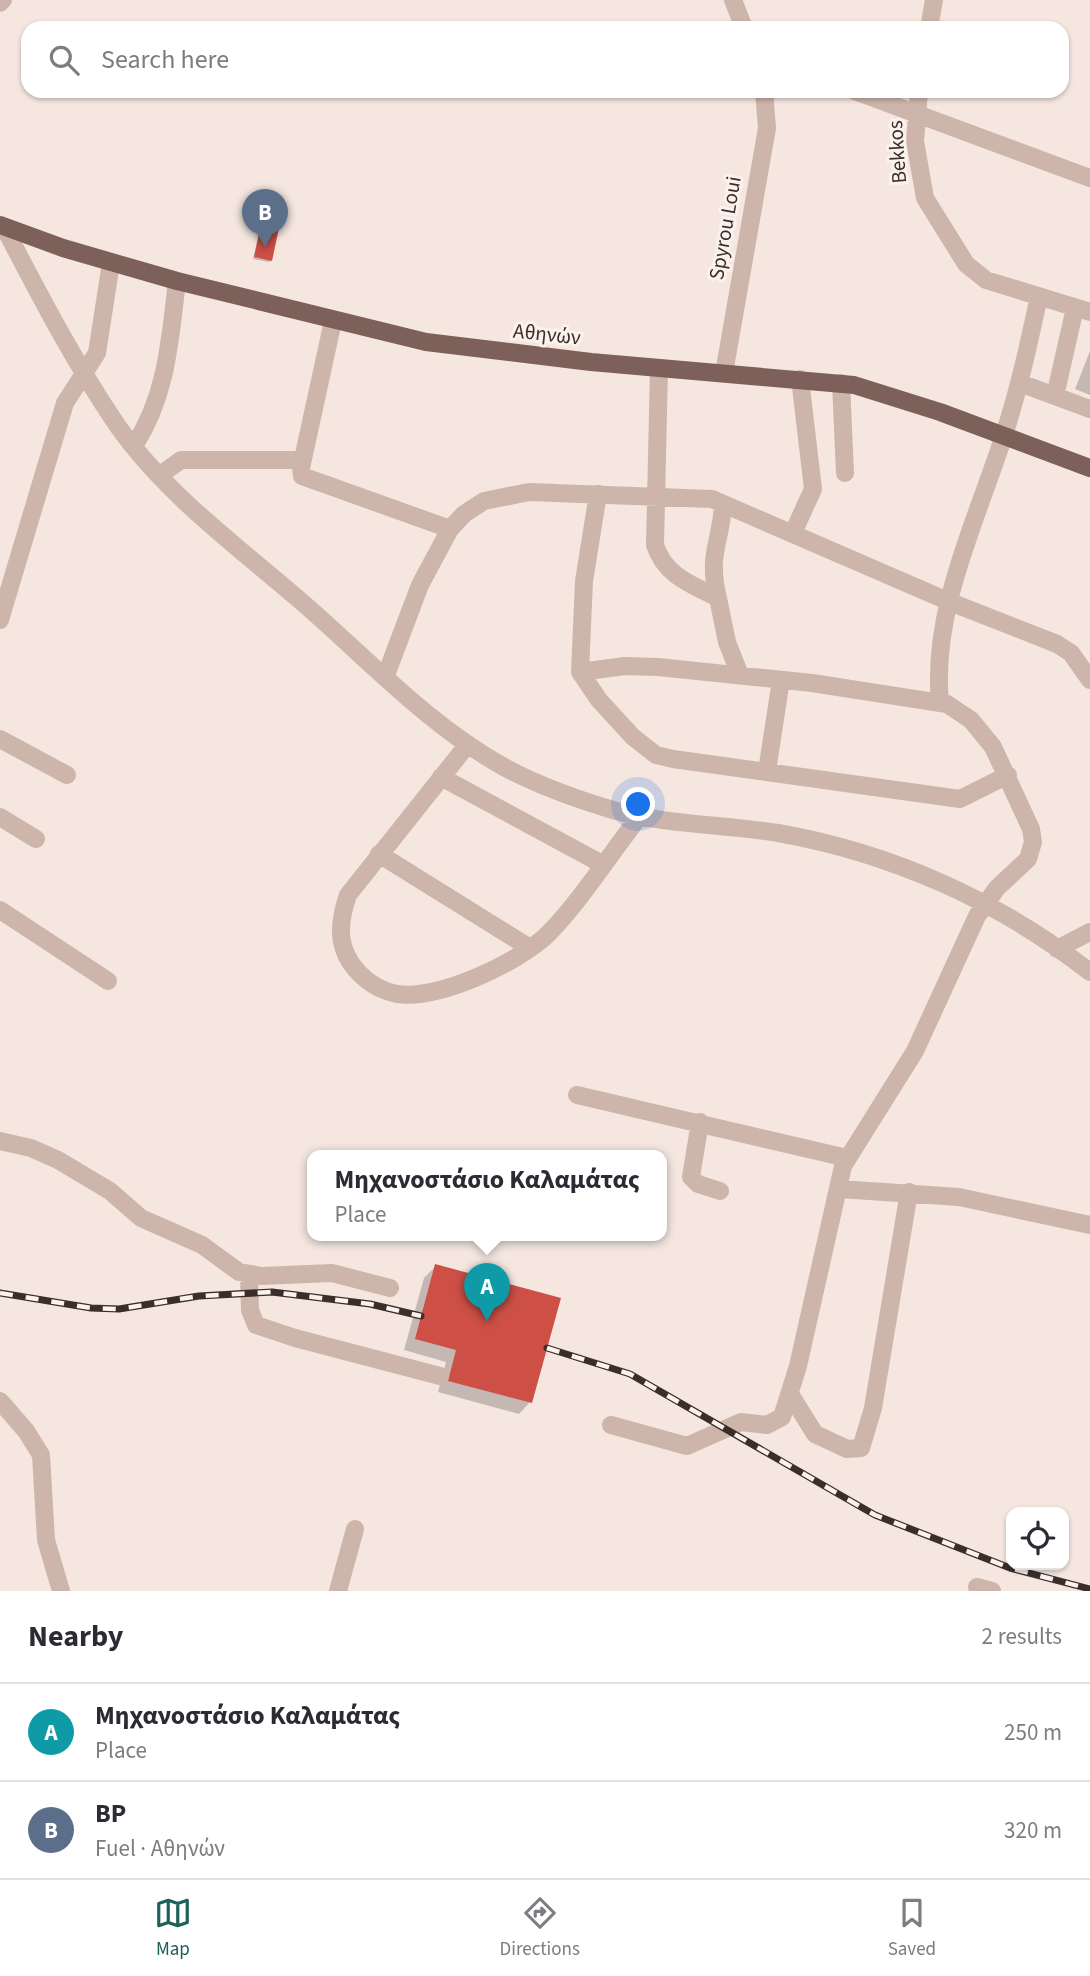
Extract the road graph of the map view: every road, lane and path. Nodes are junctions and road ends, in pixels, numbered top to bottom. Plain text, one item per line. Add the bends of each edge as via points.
1 (733, 0) edge
2 (934, 0) edge
3 (741, 21) edge
4 (930, 21) edge
5 (765, 98) edge
6 (874, 98) edge
7 (918, 98) edge
8 (916, 114) junction
9 (1090, 178) edge
10 (2, 226) edge
11 (111, 263) junction
12 (177, 281) junction
13 (1040, 296) junction
14 (1083, 310) edge
15 (333, 321) junction
16 (659, 368) junction
17 (85, 373) junction
18 (724, 373) junction
19 (800, 379) junction
20 (841, 383) junction
21 (1020, 383) junction
22 (1055, 396) junction
23 (1090, 409) edge
24 (1004, 435) junction
25 (134, 446) junction
26 (303, 460) junction
27 (1090, 468) edge
28 (845, 473) dead end
29 (160, 475) junction
30 (598, 494) junction
31 (656, 495) junction
32 (723, 504) junction
33 (450, 529) junction
34 (793, 533) junction
35 (718, 598) junction
36 (950, 602) junction
37 (0, 620) edge
38 (580, 672) junction
39 (386, 675) junction
40 (740, 675) junction
41 (781, 680) junction
42 (1090, 680) edge
43 (940, 702) junction
44 (0, 739) edge
45 (468, 744) junction
46 (767, 771) junction
47 (67, 775) dead end
48 (1008, 775) junction
49 (441, 777) junction
50 (640, 816) junction
51 (0, 817) edge
52 (36, 839) dead end
53 (379, 854) junction
54 (602, 864) junction
55 (984, 905) junction
56 (0, 910) edge
57 (1090, 932) edge
58 (530, 948) junction
59 (1057, 949) junction
60 (1090, 972) edge
61 (108, 981) dead end
62 (577, 1095) dead end
63 (700, 1122) junction
64 (0, 1141) edge
65 (847, 1158) junction
66 (839, 1189) junction
67 (720, 1191) dead end
68 (909, 1192) junction
69 (1090, 1224) edge
70 (249, 1275) junction
71 (390, 1288) dead end
72 (440, 1376) dead end
73 (790, 1394) junction
74 (0, 1401) edge
75 (611, 1424) dead end
76 (355, 1529) dead end
77 (61, 1591) edge
78 (338, 1591) edge

1 - 3 street
2 - 4 street
5 - 18 street, Spyrou Loui via 767,128
6 - 8 street
7 - 8 street, Bekkos
8 - 9 street
8 - 13 street, Bekkos via 916,153 925,198 936,220 978,277
10 - 11 main road, Αθηνών
10 - 17 street
11 - 12 main road, Αθηνών
11 - 17 street via 99,343
12 - 15 main road, Αθηνών
12 - 25 street via 163,386
13 - 14 street
13 - 21 street
14 - 22 street
15 - 16 main road, Αθηνών via 426,342
15 - 26 street
16 - 18 main road, Αθηνών
16 - 31 street
17 - 25 street
17 - 37 street via 62,411
18 - 19 main road, Αθηνών
19 - 20 main road, Αθηνών
19 - 34 street via 813,488
20 - 24 main road, Αθηνών via 884,393
20 - 28 street
21 - 22 street
21 - 24 street
22 - 23 street
24 - 27 main road, Αθηνών
24 - 36 street
25 - 29 street
26 - 29 street via 181,460
26 - 33 street via 301,474 307,479
29 - 39 street
30 - 31 street
30 - 33 street via 506,494 475,506
30 - 38 street via 584,582
31 - 32 street via 700,496
31 - 35 street via 654,536 663,563 688,584
32 - 34 street
32 - 35 street via 712,555
33 - 39 street via 420,585
34 - 36 street
35 - 40 street
36 - 42 street via 1066,649
36 - 43 street
38 - 40 street via 633,666
38 - 46 street via 613,716 656,755
39 - 45 street
40 - 41 street
41 - 43 street
41 - 46 street
43 - 48 street via 971,720
44 - 47 street
45 - 49 street
45 - 50 street via 539,784
46 - 48 street via 960,799
48 - 55 street via 1031,829 1032,849
49 - 53 street
49 - 54 street
50 - 54 street
50 - 55 street via 841,846 912,870
51 - 52 street
53 - 58 street
53 - 58 street via 348,895 339,920 343,947 354,968 372,986 397,994 451,987
54 - 58 street via 558,922
55 - 59 street
55 - 65 street via 907,1065
56 - 61 street
57 - 59 street
59 - 60 street
62 - 63 street
63 - 65 street
63 - 67 street via 691,1177
64 - 70 street via 58,1160 110,1191 141,1218 202,1245
65 - 66 street
66 - 68 street
66 - 73 street
68 - 69 street via 985,1201
68 - 73 street via 873,1408 861,1448 847,1449 815,1434
70 - 71 street via 332,1273
70 - 72 street via 250,1310 256,1325
73 - 75 street via 777,1421 762,1425 741,1422 687,1446
74 - 77 street via 41,1455 46,1540
76 - 78 street

